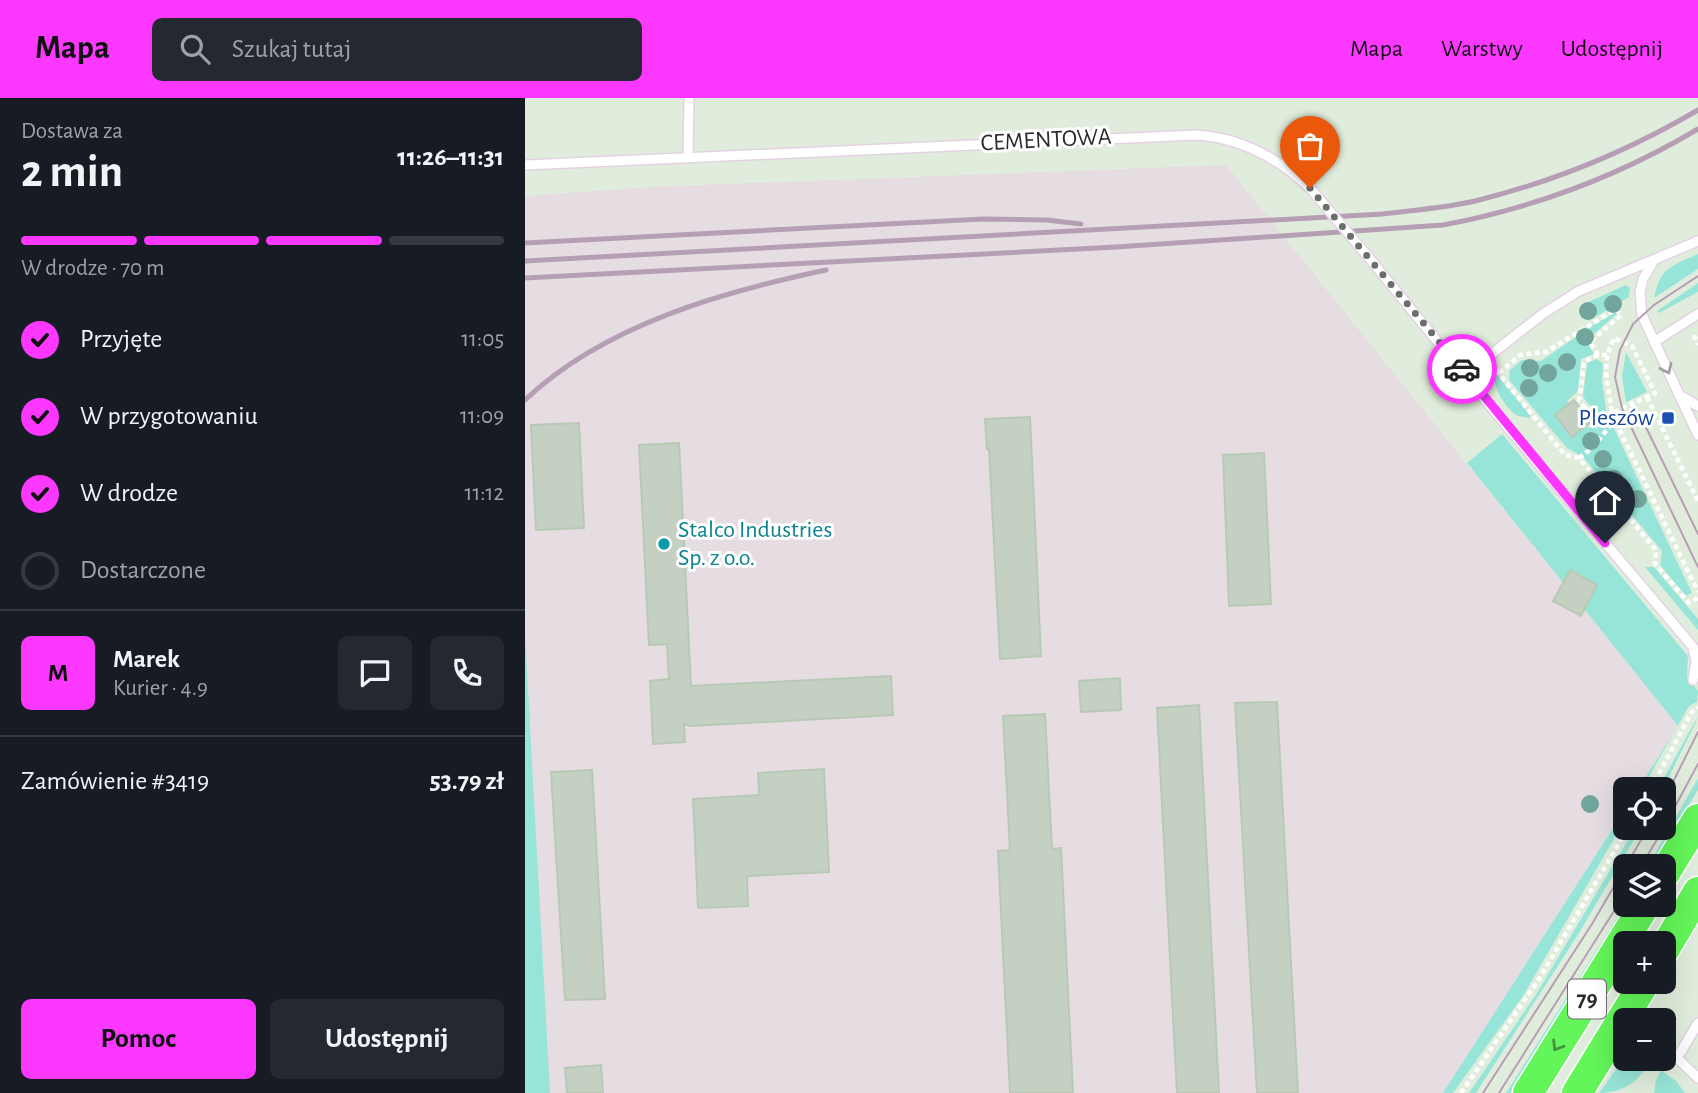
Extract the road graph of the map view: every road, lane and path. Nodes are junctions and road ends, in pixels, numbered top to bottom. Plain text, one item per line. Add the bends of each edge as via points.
1 (689, 98) edge
2 (688, 156) junction
3 (525, 165) edge
4 (1698, 241) edge
5 (1654, 261) junction
6 (1698, 314) edge
7 (1654, 342) junction
8 (1598, 355) junction
9 (1607, 355) junction
10 (1487, 358) junction
11 (1499, 373) junction
12 (1465, 374) junction
13 (1678, 394) junction
14 (1647, 397) junction
15 (1698, 406) edge
16 (1612, 414) junction
17 (1615, 420) junction
18 (1694, 423) edge
19 (1698, 435) edge
20 (1579, 458) junction
21 (1698, 501) edge
22 (1698, 592) edge
23 (1698, 597) edge
24 (1693, 680) dead end
25 (1698, 707) edge
26 (1657, 777) edge
27 (1698, 819) edge
28 (1621, 840) edge
29 (1676, 855) edge
30 (1698, 892) edge
31 (1638, 917) edge
32 (1675, 931) edge
33 (1638, 994) edge
34 (1698, 1023) edge
35 (1677, 1058) joint
36 (1698, 1078) edge
37 (1461, 1093) edge
38 (1528, 1093) edge
39 (1577, 1093) edge

1 - 2 lane
2 - 3 lane, CEMENTOWA
2 - 12 lane, CEMENTOWA, bridge via 1178,134 1236,142 1286,166 1310,188
4 - 5 lane
5 - 7 lane via 1639,298
5 - 10 lane via 1579,291
6 - 7 lane
7 -> 13 lane
8 - 9 path
8 - 11 path via 1590,342 1621,315 1616,309 1546,352 1520,355
8 - 16 path via 1584,362 1579,400 1595,421
9 - 14 path via 1614,338 1634,344 1655,393
9 - 16 path
10 - 11 path
10 - 12 lane
11 - 20 path via 1566,455
12 - 24 lane, CEMENTOWA via 1693,647
13 - 15 lane
13 - 18 lane
14 - 16 path
14 - 21 path
16 - 17 path
17 - 20 path
17 - 22 path
18 - 19 lane
20 - 23 path via 1657,550 1655,564 1689,603
25 - 26 path
27 - 29 main road
28 - 37 path via 1539,979
30 - 32 main road
31 -> 38 main road, 79
33 - 39 main road, 79
34 - 35 lane
35 - 36 lane

